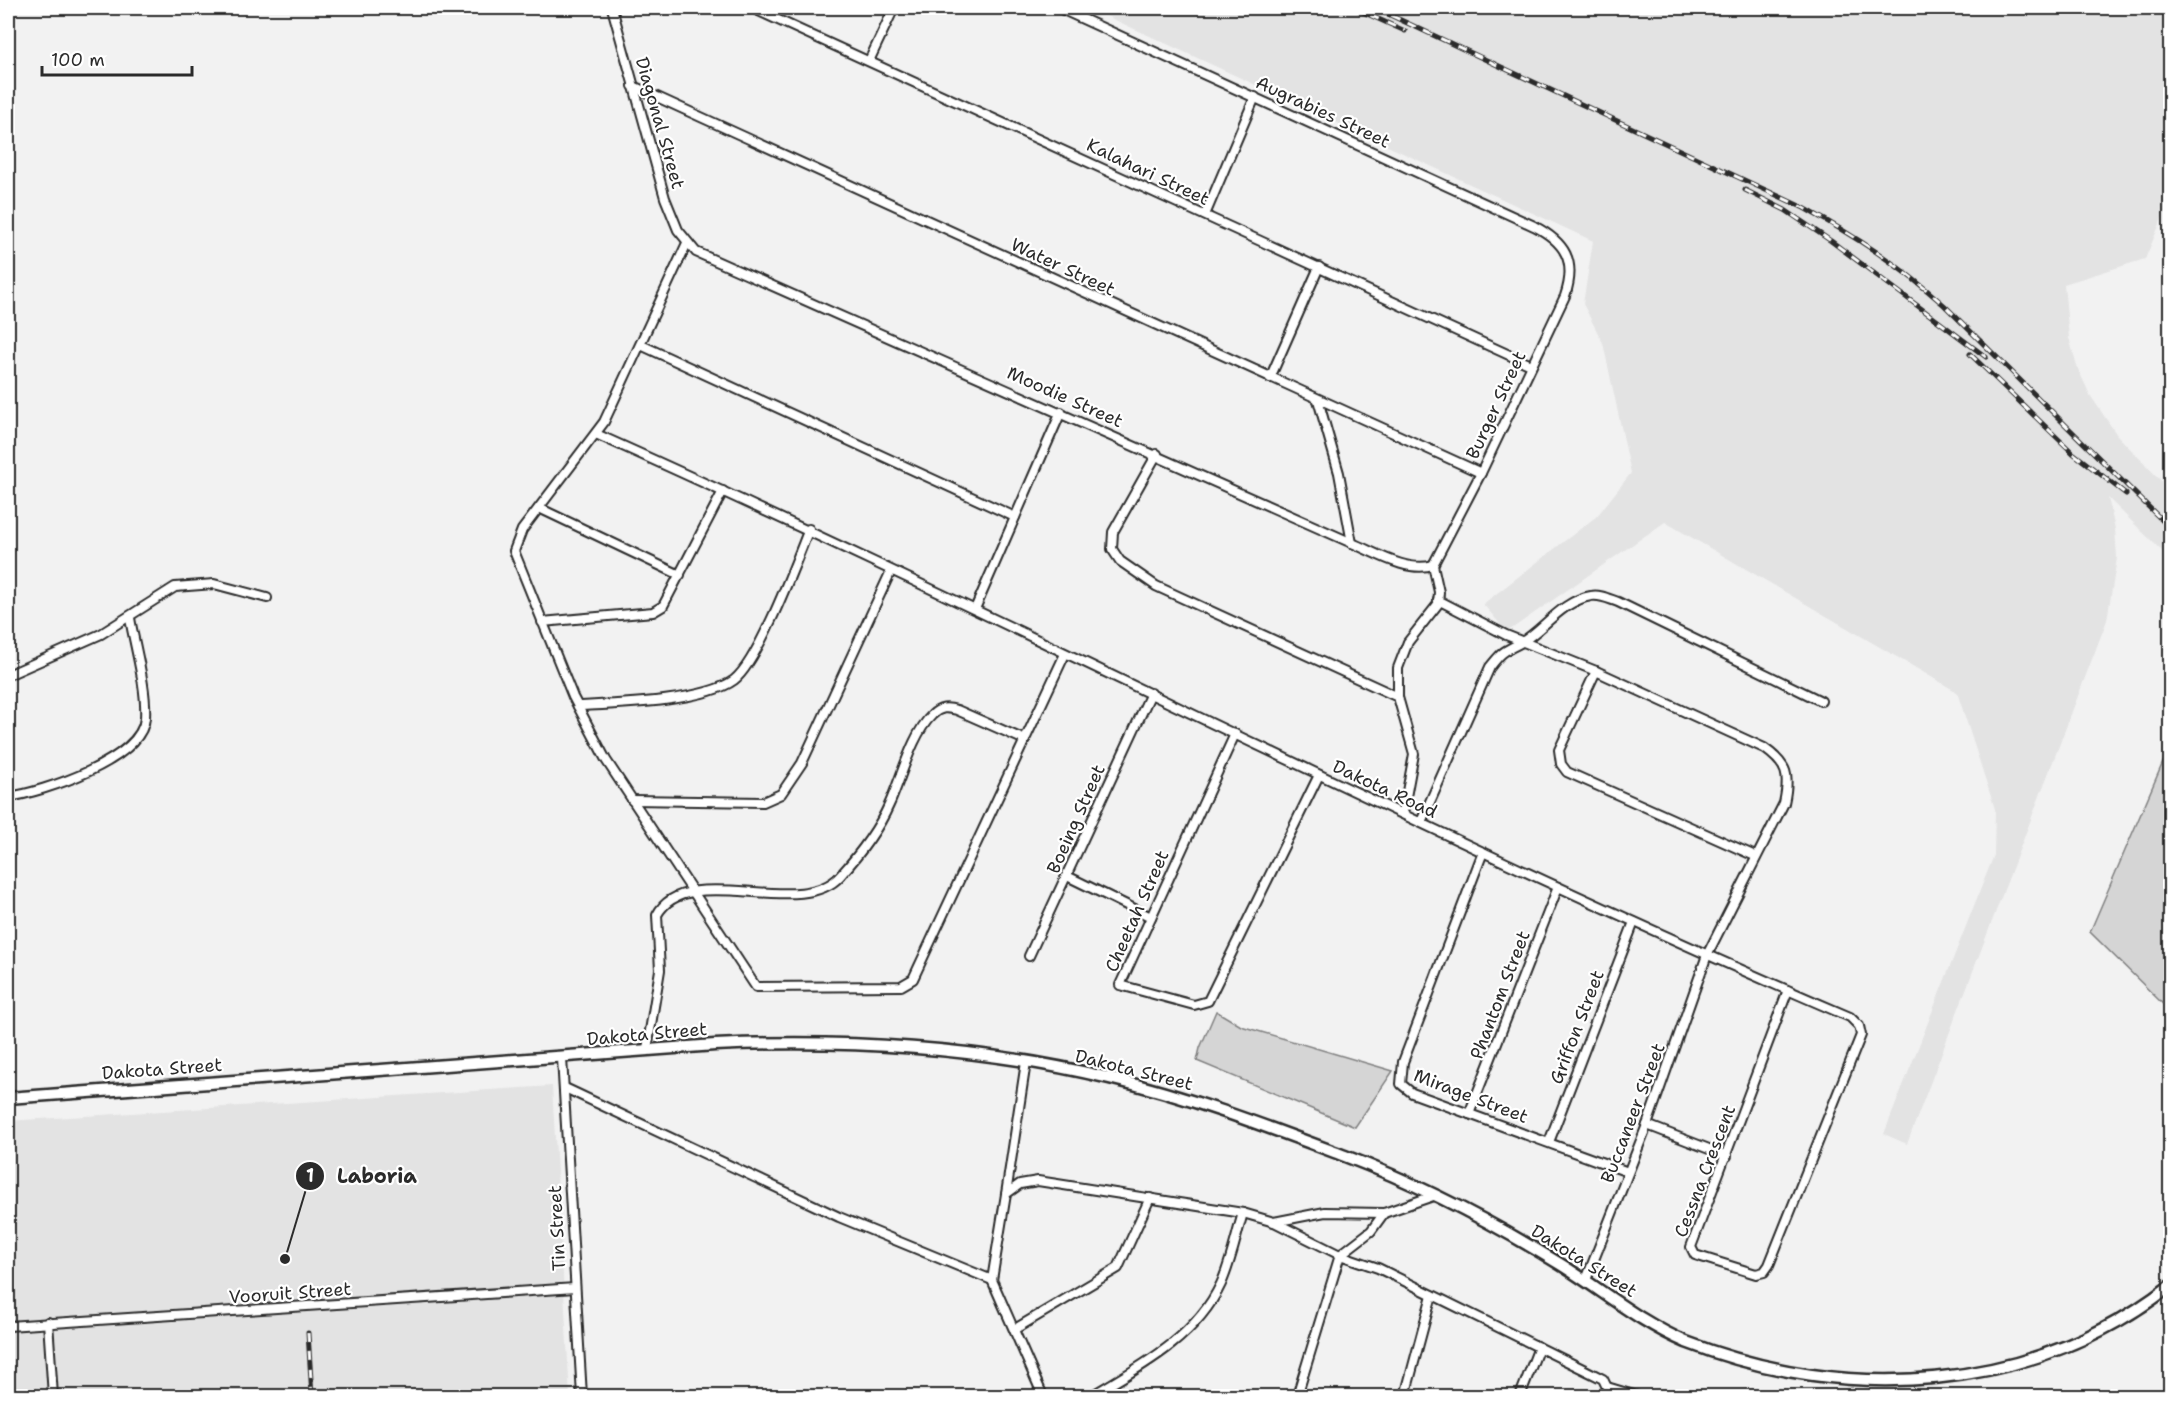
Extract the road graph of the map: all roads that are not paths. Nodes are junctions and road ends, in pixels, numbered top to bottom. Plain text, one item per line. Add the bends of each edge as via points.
1 (612, 8) edge
2 (752, 8) edge
3 (894, 8) edge
4 (1059, 8) edge
5 (869, 61) junction
6 (633, 86) junction
7 (1255, 97) junction
8 (1205, 215) junction
9 (687, 243) junction
10 (1566, 253) joint
11 (1319, 267) junction
12 (641, 345) junction
13 (1531, 365) junction
14 (1270, 378) junction
15 (1317, 400) junction
16 (1061, 412) junction
17 (596, 434) junction
18 (1156, 454) junction
19 (1481, 473) junction
20 (723, 491) junction
21 (539, 508) junction
22 (1015, 517) junction
23 (809, 529) junction
24 (1352, 543) junction
25 (1434, 565) junction
26 (891, 570) junction
27 (680, 575) junction
28 (267, 598) dead end
29 (1438, 600) junction
30 (975, 609) junction
31 (130, 618) junction
32 (542, 621) junction
33 (1522, 642) junction
34 (1065, 654) junction
35 (1596, 671) junction
36 (8, 675) edge
37 (1151, 693) junction
38 (1398, 697) junction
39 (1821, 701) dead end
40 (578, 706) junction
41 (1235, 734) junction
42 (1025, 740) junction
43 (1319, 774) junction
44 (8, 797) edge
45 (632, 800) junction
46 (1403, 813) junction
47 (1421, 822) junction
48 (1483, 852) junction
49 (1755, 856) junction
50 (1067, 876) junction
51 (1558, 887) junction
52 (692, 892) junction
53 (1151, 917) junction
54 (1634, 922) junction
55 (1707, 955) junction
56 (1029, 956) dead end
57 (1788, 990) junction
58 (1861, 1035) joint
59 (647, 1049) junction
60 (562, 1058) junction
61 (1026, 1062) junction
62 (565, 1088) junction
63 (8, 1098) edge
64 (1469, 1114) junction
65 (1647, 1125) junction
66 (1549, 1142) junction
67 (1727, 1156) junction
68 (1628, 1172) junction
69 (1006, 1194) junction
70 (1436, 1195) junction
71 (1150, 1197) junction
72 (1243, 1213) junction
73 (1384, 1213) junction
74 (1274, 1222) junction
75 (1340, 1255) junction
76 (992, 1280) junction
77 (1586, 1280) junction
78 (2170, 1286) edge
79 (574, 1288) junction
80 (1432, 1294) junction
81 (48, 1322) junction
82 (8, 1326) edge
83 (1015, 1329) junction
84 (1539, 1347) junction
85 (1607, 1387) junction
86 (53, 1396) edge
87 (582, 1396) edge
88 (1044, 1396) edge
89 (1091, 1396) edge
90 (1297, 1396) edge
91 (1405, 1396) edge
92 (1521, 1396) edge
93 (1611, 1396) edge
94 (1637, 1396) edge

1 - 6 street, Diagonal Street
2 - 5 street, Kalahari Street
3 - 5 street
4 - 7 street, Augrabies Street
5 - 8 street, Kalahari Street
6 - 9 street, Diagonal Street via 665,198
6 - 14 street, Water Street
7 - 8 street
7 - 10 street, Augrabies Street via 1534,226 1553,237
8 - 11 street, Kalahari Street
9 - 12 street
9 - 16 street, Moodie Street via 719,264
10 - 13 street, Burger Street via 1566,290
11 - 13 street, Kalahari Street
11 - 14 street
12 - 17 street
12 - 22 street
13 - 19 street, Burger Street
14 - 15 street, Water Street
15 - 19 street, Water Street
15 - 24 street via 1339,473
16 - 18 street, Moodie Street
16 - 22 street
17 - 20 street, Dakota Road
17 - 21 street
18 - 24 street, Moodie Street
18 - 38 street via 1113,532 1112,549 1123,565 1156,586
19 - 25 street, Burger Street
20 - 23 street, Dakota Road
20 - 27 street
21 - 27 street
21 - 32 street via 522,530 514,551
22 - 30 street
23 - 26 street, Dakota Road
23 - 40 street via 759,643 734,680 703,692 655,701
24 - 25 street, Moodie Street via 1413,567
25 - 29 street
26 - 30 street, Dakota Road
26 - 45 street via 802,763 782,794 758,802
27 - 32 street via 663,606 653,612
28 - 31 street via 214,584 188,585 160,595
29 - 33 street, Buccaneer Street
29 - 38 street via 1434,611 1408,642 1398,668
30 - 34 street, Dakota Road
31 - 36 street
31 - 44 street via 144,704 145,718 139,738 110,761
32 - 40 street
33 - 35 street, Buccaneer Street
33 - 39 street via 1568,606 1592,596 1606,597
33 - 47 street via 1508,647 1490,667
34 - 37 street, Dakota Road
34 - 42 street
35 - 49 street, Buccaneer Street via 1779,758 1788,783 1784,803
35 - 49 street via 1559,750 1567,772
37 - 41 street, Dakota Road
37 - 50 street, Boeing Street
38 - 46 street via 1414,754
40 - 45 street
41 - 43 street, Dakota Road
41 - 53 street, Cheetah Street
42 - 52 street via 949,707 941,709 920,732 883,817 834,883 814,892
42 - 52 street via 918,972 908,983 756,987
43 - 46 street, Dakota Road
43 - 53 street, Cheetah Street via 1208,1001 1194,1005 1120,985
45 - 52 street
46 - 47 street, Dakota Road
47 - 48 street, Dakota Road
48 - 51 street, Dakota Road
48 - 64 street, Mirage Street via 1400,1076 1406,1089
49 - 55 street, Buccaneer Street
50 - 53 street
50 - 56 street, Boeing Street
51 - 54 street, Dakota Road
51 - 64 street, Phantom Street
52 - 59 street via 668,901 657,915 660,970
54 - 55 street, Dakota Road
54 - 66 street, Griffon Street
55 - 57 street, Dakota Road
55 - 65 street, Buccaneer Street
57 - 58 street, Dakota Road via 1850,1017
57 - 67 street, Cessna Crescent
58 - 67 street, Cessna Crescent via 1764,1272 1743,1272 1691,1251
59 - 60 street, Dakota Street
59 - 61 street, Dakota Street via 752,1043 845,1044
60 - 62 street, Tin Street
60 - 63 street, Dakota Street
61 - 69 street
61 - 70 street, Dakota Street via 1107,1077 1212,1107
62 - 76 street via 839,1217
62 - 79 street, Tin Street
64 - 66 street, Mirage Street
65 - 67 street
65 - 68 street, Buccaneer Street
66 - 68 street, Mirage Street
68 - 77 street, Buccaneer Street
69 - 71 street via 1020,1184 1038,1181
69 - 76 street
70 - 73 street
70 - 77 street, Dakota Street
71 - 72 street
71 - 83 street via 1118,1268
72 - 74 street
72 - 89 street via 1220,1286 1186,1332 1165,1351
73 - 74 street via 1325,1212
73 - 75 street via 1364,1237
74 - 75 street
75 - 80 street
75 - 90 street
76 - 83 street
77 - 78 street, Dakota Street via 1667,1333 1726,1357 1806,1380 1882,1384 1953,1380 2016,1366 2104,1330
79 - 81 street, Vooruit Street
79 - 87 street, Tin Street
80 - 84 street
80 - 91 street
81 - 82 street, Vooruit Street
81 - 86 street
83 - 88 street
84 - 85 street via 1603,1379
84 - 92 street
85 - 93 street
85 - 94 street

